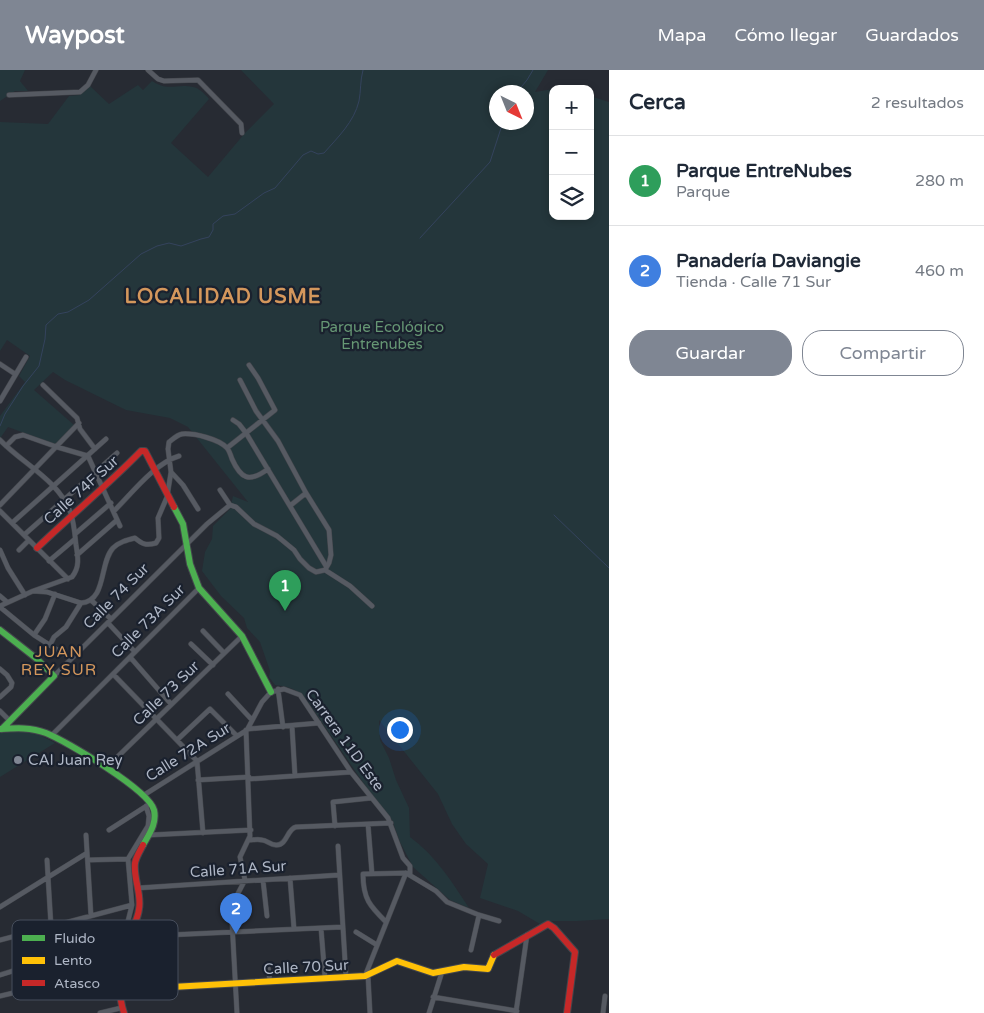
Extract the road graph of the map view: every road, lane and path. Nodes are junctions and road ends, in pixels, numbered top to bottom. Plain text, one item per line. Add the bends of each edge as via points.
1 (96, 70) edge
2 (148, 70) edge
3 (9, 95) dead end
4 (242, 133) dead end
5 (26, 357) dead end
6 (0, 364) edge
7 (249, 365) dead end
8 (15, 374) junction
9 (240, 380) dead end
10 (43, 385) dead end
11 (0, 402) edge
12 (233, 420) dead end
13 (263, 420) junction
14 (79, 423) junction
15 (246, 433) junction
16 (106, 439) dead end
17 (0, 440) edge
18 (6, 446) junction
19 (57, 447) junction
20 (227, 448) junction
21 (96, 449) junction
22 (117, 453) dead end
23 (88, 456) junction
24 (179, 456) dead end
25 (169, 459) junction
26 (268, 469) junction
27 (35, 470) junction
28 (154, 471) junction
29 (96, 472) junction
30 (171, 472) junction
31 (53, 486) junction
32 (103, 487) junction
33 (220, 490) dead end
34 (306, 493) junction
35 (168, 497) junction
36 (64, 499) junction
37 (110, 503) junction
38 (0, 505) edge
39 (230, 505) junction
40 (291, 505) junction
41 (198, 509) dead end
42 (0, 511) edge
43 (114, 511) junction
44 (72, 515) junction
45 (117, 520) junction
46 (12, 524) junction
47 (120, 526) dead end
48 (24, 535) junction
49 (75, 537) junction
50 (29, 540) junction
51 (186, 544) junction
52 (37, 548) junction
53 (0, 550) edge
54 (19, 550) dead end
55 (77, 555) junction
56 (49, 560) junction
57 (325, 568) junction
58 (68, 579) junction
59 (199, 588) junction
60 (34, 590) junction
61 (55, 594) junction
62 (25, 595) junction
63 (0, 596) edge
64 (92, 600) junction
65 (7, 602) junction
66 (81, 603) junction
67 (0, 606) edge
68 (372, 606) dead end
69 (109, 621) junction
70 (0, 630) edge
71 (203, 631) dead end
72 (34, 635) junction
73 (242, 636) junction
74 (191, 644) dead end
75 (50, 645) junction
76 (135, 652) junction
77 (224, 653) junction
78 (130, 657) junction
79 (70, 658) junction
80 (212, 665) junction
81 (0, 669) edge
82 (112, 674) junction
83 (54, 676) junction
84 (278, 689) junction
85 (271, 692) junction
86 (228, 694) dead end
87 (0, 697) edge
88 (171, 704) junction
89 (0, 710) edge
90 (156, 719) junction
91 (9, 720) junction
92 (252, 720) junction
93 (319, 723) junction
94 (292, 726) junction
95 (283, 727) junction
96 (1, 729) edge
97 (247, 730) junction
98 (51, 736) junction
99 (237, 736) junction
100 (177, 740) junction
101 (197, 761) junction
102 (107, 767) junction
103 (351, 772) junction
104 (295, 776) junction
105 (249, 778) junction
106 (198, 780) junction
107 (144, 795) junction
108 (371, 798) junction
109 (148, 804) junction
110 (391, 823) junction
111 (368, 824) junction
112 (335, 826) junction
113 (109, 830) dead end
114 (250, 830) junction
115 (203, 833) junction
116 (149, 835) junction
117 (86, 836) dead end
118 (250, 840) junction
119 (338, 846) dead end
120 (87, 853) junction
121 (128, 859) junction
122 (47, 860) dead end
123 (88, 860) junction
124 (372, 874) junction
125 (408, 874) junction
126 (339, 875) junction
127 (48, 877) junction
128 (290, 878) junction
129 (263, 880) junction
130 (244, 882) junction
131 (138, 888) junction
132 (132, 905) junction
133 (0, 907) edge
134 (479, 915) junction
135 (91, 916) junction
136 (267, 916) dead end
137 (51, 920) edge
138 (75, 920) edge
139 (129, 920) edge
140 (135, 920) edge
141 (499, 920) dead end
142 (386, 922) junction
143 (342, 927) junction
144 (321, 928) junction
145 (294, 929) junction
146 (266, 931) junction
147 (356, 932) dead end
148 (232, 933) junction
149 (178, 935) edge
150 (527, 936) junction
151 (267, 938) dead end
152 (378, 945) junction
153 (471, 950) dead end
154 (268, 967) dead end
155 (12, 971) edge
156 (442, 972) junction
157 (0, 975) edge
158 (367, 976) junction
159 (346, 977) junction
160 (325, 978) junction
161 (270, 982) junction
162 (234, 984) junction
163 (178, 987) edge
164 (605, 996) dead end
165 (434, 998) junction
166 (123, 1011) edge
167 (516, 1012) edge
168 (100, 1013) edge
169 (237, 1013) edge
170 (370, 1013) edge
171 (429, 1013) edge
172 (567, 1013) edge
173 (603, 1013) edge

1 - 3 street via 80,92
2 - 4 street via 164,81 198,80 240,124
5 - 8 street
6 - 8 street
7 - 13 street via 275,410
8 - 11 street
9 - 13 street
10 - 14 street
12 - 15 street
13 - 15 street
13 - 34 street
14 - 19 street
14 - 21 street
15 - 20 street
15 - 26 street
16 - 21 street
17 - 18 street
18 - 19 street via 19,434
18 - 27 street
19 - 23 street
19 - 27 street
20 - 25 street via 206,437 182,434 169,442
20 - 26 street via 243,476 251,478
21 - 23 street
22 - 29 street
23 - 29 street
23 - 31 street
24 - 25 street
25 - 28 street
25 - 30 street
26 - 40 street
27 - 31 street
27 - 38 street
28 - 32 street, Calle 74F Sur via 143,451
28 - 35 street
28 - 43 street
29 - 32 street
29 - 36 street
30 - 35 street
30 - 41 street
31 - 36 street
31 - 46 street
32 - 37 street
32 - 44 street, Calle 74F Sur
33 - 39 street
34 - 40 street
34 - 57 street via 329,530 331,555
35 - 51 street via 183,524
35 - 64 street via 158,518 159,538 156,543 149,546 135,538 113,548 105,562 98,592
36 - 44 street
36 - 48 street
37 - 43 street
37 - 49 street
39 - 51 street, Calle 74 Sur
39 - 57 street via 254,524 277,536 309,568 316,572
40 - 57 street
42 - 46 street
43 - 45 street
44 - 49 street
44 - 52 street, Calle 74F Sur
45 - 47 street
45 - 55 street
46 - 48 street
48 - 50 street
49 - 55 street
49 - 56 street
50 - 52 street
50 - 54 street
51 - 59 street
51 - 69 street, Calle 74 Sur
52 - 56 street
53 - 62 street
55 - 58 street via 75,574
56 - 58 street
57 - 68 street
58 - 60 street
59 - 73 street
59 - 76 street, Calle 73A Sur
60 - 61 street
60 - 62 street
61 - 66 street
61 - 72 street
62 - 65 street
63 - 65 street
64 - 66 street
64 - 69 street
65 - 67 street
66 - 75 street
67 - 72 street
69 - 76 street
69 - 79 street, Calle 74 Sur
70 - 83 street
71 - 77 street
72 - 75 street
73 - 77 street, Calle 73 Sur
73 - 85 street
74 - 80 street
75 - 79 street
76 - 78 street, Calle 73A Sur
77 - 80 street, Calle 73 Sur
78 - 82 street, Calle 73A Sur
78 - 88 street
79 - 83 street, Calle 74 Sur
80 - 88 street, Calle 73 Sur
81 - 87 street via 12,683
82 - 90 street
82 - 98 street, Calle 73A Sur
83 - 91 street, Calle 74 Sur
84 - 85 street
84 - 93 street, Carrera 11D Este via 300,696
84 - 95 street
85 - 92 street
86 - 92 street
88 - 90 street, Calle 73 Sur
89 - 91 street
90 - 100 street
90 - 102 street, Calle 73 Sur
91 - 96 street, Calle 74 Sur
92 - 97 street
93 - 94 street, Calle 72A Sur
93 - 103 street, Carrera 11D Este
94 - 95 street, Calle 72A Sur
94 - 104 street
95 - 97 street, Calle 72A Sur
96 - 98 street via 32,728
97 - 99 street, Calle 72A Sur
97 - 105 street
98 - 102 street
99 - 100 street via 211,709
99 - 101 street, Calle 72A Sur
100 - 101 street
101 - 106 street
101 - 107 street, Calle 72A Sur
102 - 107 street
103 - 104 street
103 - 108 street, Carrera 11D Este
104 - 105 street
105 - 106 street
105 - 114 street
106 - 115 street
107 - 109 street
108 - 110 street, Carrera 11D Este
108 - 112 street via 333,802
109 - 113 street
109 - 116 street via 155,814
109 - 121 street via 148,826
110 - 111 street
110 - 125 street, Carrera 11D Este via 403,858 410,866
111 - 112 street
111 - 124 street
112 - 118 street via 296,827 290,829 278,845
114 - 115 street
114 - 118 street
115 - 116 street
116 - 131 street via 136,859
117 - 120 street
118 - 130 street via 240,857
119 - 126 street
120 - 123 street
120 - 127 street
121 - 123 street
121 - 132 street
122 - 127 street
123 - 135 street
124 - 125 street
124 - 142 street via 364,874 364,892
125 - 134 street via 436,891 447,902
125 - 142 street
126 - 128 street, Calle 71A Sur
126 - 143 street
127 - 133 street
127 - 137 street
128 - 129 street, Calle 71A Sur
128 - 145 street
129 - 130 street, Calle 71A Sur
129 - 136 street
130 - 131 street, Calle 71A Sur
130 - 148 street via 234,901
131 - 140 street via 140,911
132 - 135 street
132 - 139 street
134 - 141 street
134 - 153 street
135 - 138 street
142 - 152 street
143 - 144 street
143 - 159 street
144 - 145 street
144 - 160 street
145 - 146 street
146 - 148 street
146 - 151 street
147 - 152 street
148 - 149 street
148 - 162 street
150 - 156 street, Calle 70 Sur via 494,956 488,969 464,967
150 - 167 street
150 - 172 street via 546,924 551,925 575,952
152 - 158 street
154 - 161 street
155 - 157 street
156 - 158 street, Calle 70 Sur via 433,973 397,961
156 - 165 street
158 - 159 street, Calle 70 Sur
158 - 170 street
159 - 160 street, Calle 70 Sur
160 - 161 street, Calle 70 Sur
161 - 162 street, Calle 70 Sur
162 - 163 street, Calle 70 Sur
162 - 169 street
164 - 173 street
165 - 167 street
165 - 171 street
166 - 168 street

